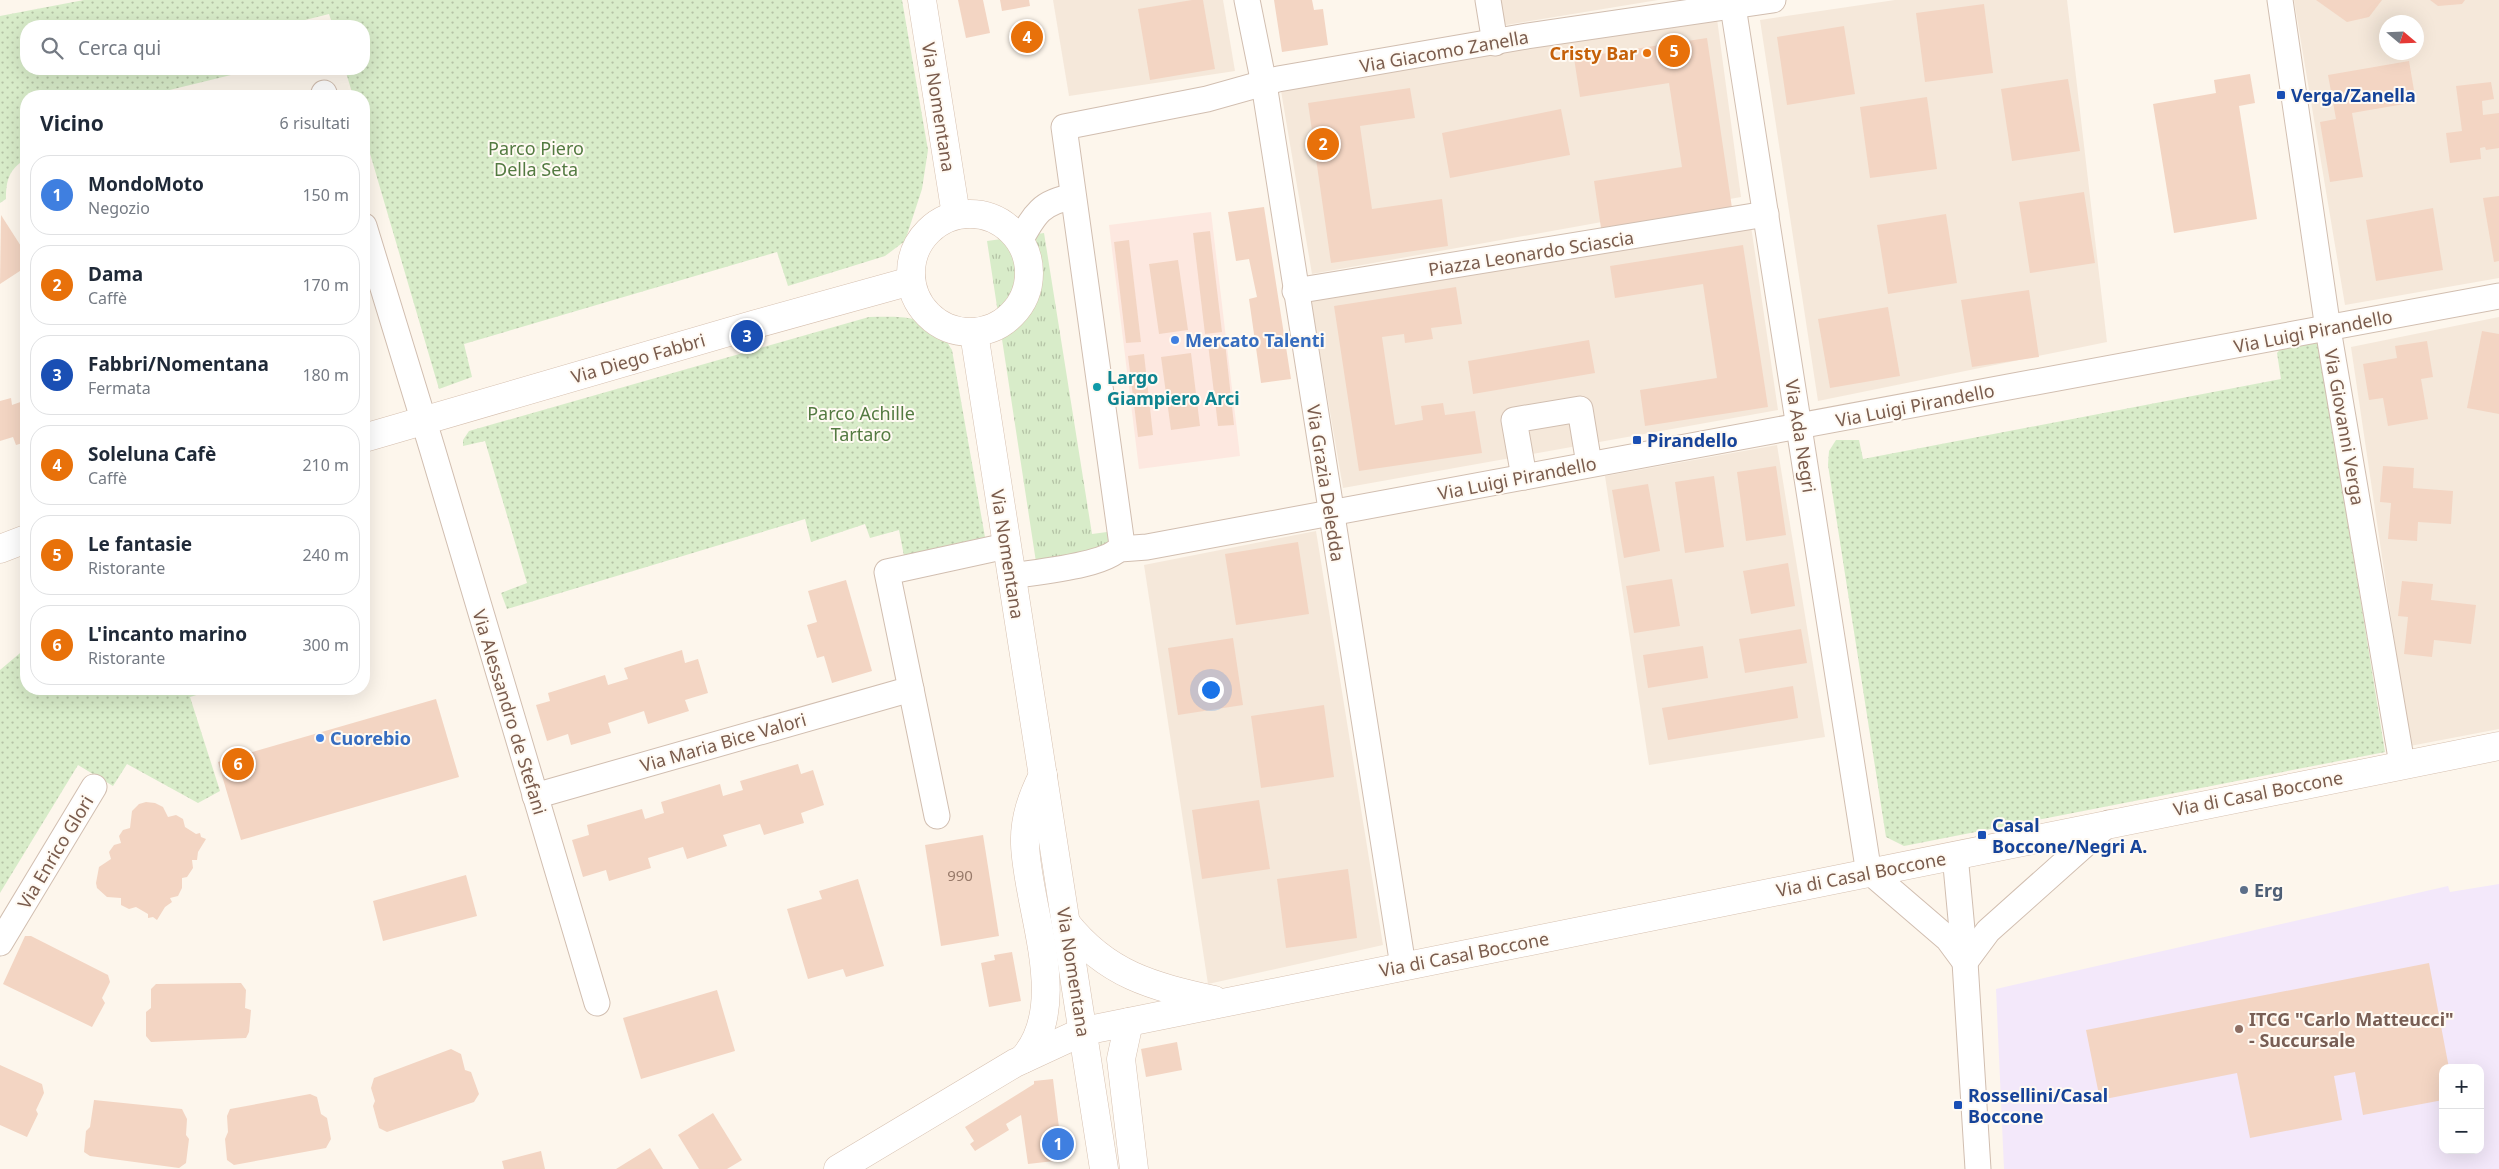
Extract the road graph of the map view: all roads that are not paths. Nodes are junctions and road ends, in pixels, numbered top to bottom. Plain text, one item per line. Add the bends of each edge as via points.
1 (922, 0) edge
2 (1247, 0) edge
3 (1488, 0) edge
4 (1773, 0) edge
5 (2280, 0) edge
6 (1732, 4) edge
7 (1495, 42) junction
8 (1264, 84) junction
9 (1073, 197) junction
10 (1766, 214) junction
11 (956, 215) junction
12 (1020, 241) junction
13 (370, 246) edge
14 (911, 282) junction
15 (1295, 291) junction
16 (2499, 296) edge
17 (2328, 329) junction
18 (974, 333) junction
19 (423, 420) junction
20 (1800, 426) junction
21 (370, 436) edge
22 (1589, 464) junction
23 (1524, 477) junction
24 (1331, 513) junction
25 (20, 541) edge
26 (1006, 546) junction
27 (0, 549) edge
28 (1120, 549) junction
29 (1011, 576) junction
30 (911, 689) junction
31 (2499, 746) edge
32 (2402, 764) junction
33 (1043, 775) junction
34 (94, 787) dead end
35 (535, 796) junction
36 (937, 816) dead end
37 (2109, 823) junction
38 (1955, 856) junction
39 (1870, 872) junction
40 (1066, 923) junction
41 (0, 943) edge
42 (1965, 962) junction
43 (1403, 966) junction
44 (1223, 1002) junction
45 (597, 1003) dead end
46 (1129, 1022) junction
47 (1084, 1031) junction
48 (1024, 1059) junction
49 (838, 1169) edge
50 (1104, 1169) edge
51 (1134, 1169) edge
52 (1978, 1169) edge

1 - 11 street, Via Nomentana
2 - 8 street, Via Grazia Deledda
3 - 7 street
4 - 6 street, Via Giacomo Zanella
5 - 17 street, Via Giovanni Verga
6 - 7 street, Via Giacomo Zanella
6 - 10 street, Via Ada Negri
7 - 8 street, Via Giacomo Zanella
8 - 9 street via 1208,99 1064,127
8 - 15 street, Via Grazia Deledda
9 - 12 street via 1057,199 1042,208
9 - 28 street via 1122,534
10 - 15 street, Piazza Leonardo Sciascia
10 - 20 street, Via Ada Negri
11 - 12 street via 986,216 1011,230
11 - 14 street via 932,228 922,238 912,264
12 - 18 street via 1029,268 1025,296 1008,319 996,327
13 - 19 street
14 - 18 street via 920,305 929,316 954,331
14 - 19 street, Via Diego Fabbri
15 - 24 street, Via Grazia Deledda
16 - 17 street, Via Luigi Pirandello
17 - 20 street, Via Luigi Pirandello
17 - 32 street, Via Giovanni Verga
18 - 26 street, Via Nomentana
19 - 21 street, Via Diego Fabbri
19 - 35 street, Via Alessandro de Stefani
20 - 22 street, Via Luigi Pirandello
20 - 39 street, Via Ada Negri
22 - 23 street, Via Luigi Pirandello
22 - 23 street via 1580,409 1514,420
23 - 24 street, Via Luigi Pirandello
24 - 28 street, Via Luigi Pirandello via 1147,547
24 - 43 street, Via Grazia Deledda
25 - 27 street
26 - 29 street, Via Nomentana
26 - 30 street via 887,572
28 - 29 street via 1108,557 1089,562
29 - 33 street, Via Nomentana
30 - 35 street, Via Maria Bice Valori
30 - 36 street
31 - 32 street, Via di Casal Boccone
32 - 37 street, Via di Casal Boccone
33 - 40 street, Via Nomentana
33 - 48 street, Via Nomentana via 1028,812 1025,844 1046,1002 1041,1032
34 - 41 street, Via Enrico Glori
35 - 45 street, Via Alessandro de Stefani
37 - 38 street, Via di Casal Boccone
37 - 42 street via 1988,931
38 - 39 street, Via di Casal Boccone
38 - 42 street
39 - 42 street via 1948,939
39 - 43 street, Via di Casal Boccone
40 - 44 street, Via di Casal Boccone via 1091,950 1130,976 1166,989
40 - 47 street, Via Nomentana
42 - 52 street
43 - 44 street, Via di Casal Boccone
44 - 46 street, Via di Casal Boccone
46 - 47 street, Via di Casal Boccone
46 - 51 street via 1121,1059
47 - 48 street, Via di Casal Boccone
47 - 50 street, Via Nomentana
48 - 49 street, Via di Casal Boccone

